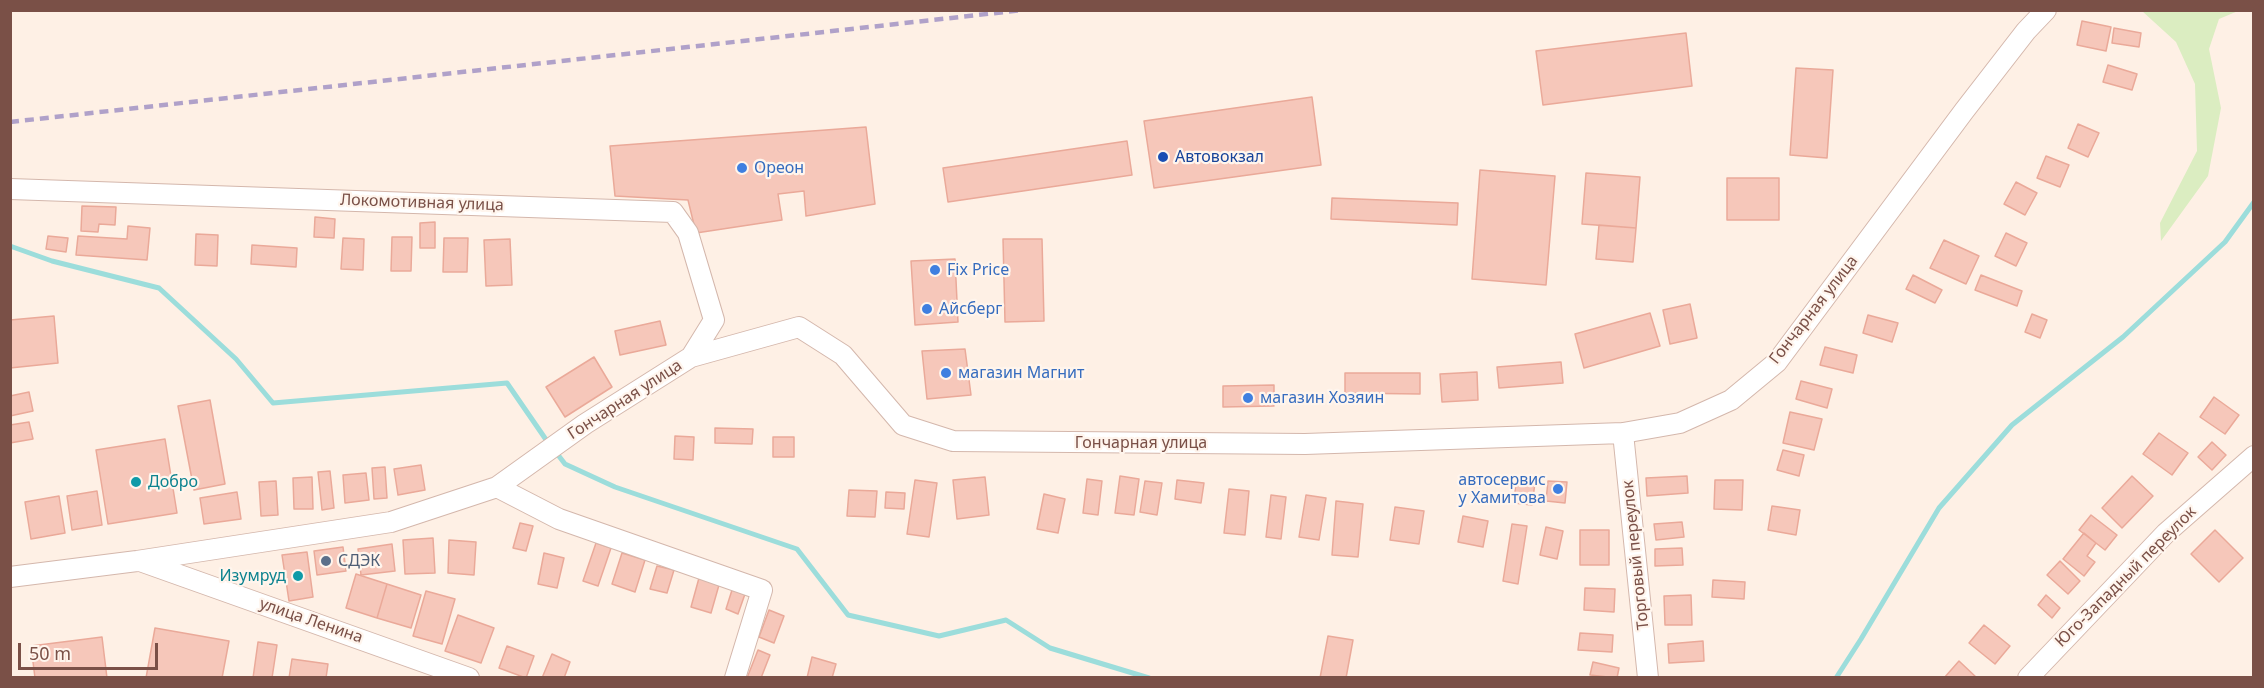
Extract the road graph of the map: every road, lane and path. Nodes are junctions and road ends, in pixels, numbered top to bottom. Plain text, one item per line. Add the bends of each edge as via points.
1 (2046, 10) edge
2 (10, 189) edge
3 (691, 357) junction
4 (1623, 433) junction
5 (2253, 456) edge
6 (497, 487) junction
7 (137, 561) junction
8 (10, 577) edge
9 (469, 678) edge
10 (735, 678) edge
11 (1648, 678) edge
12 (2028, 678) edge

1 - 4 street, Гончарная улица via 1991,75 1776,362 1731,400 1680,423
2 - 3 street, Локомотивная улица via 673,212 688,233 714,320
3 - 4 street, Гончарная улица via 799,327 843,355 903,425 953,441 1305,444
3 - 6 street, Гончарная улица via 585,424
4 - 11 street, Торговый переулок
5 - 12 street, Юго-Западный переулок via 2166,533
6 - 7 street, Гончарная улица via 391,522
6 - 10 street via 559,519 762,590
7 - 8 street, улица Ленина
7 - 9 street, улица Ленина

